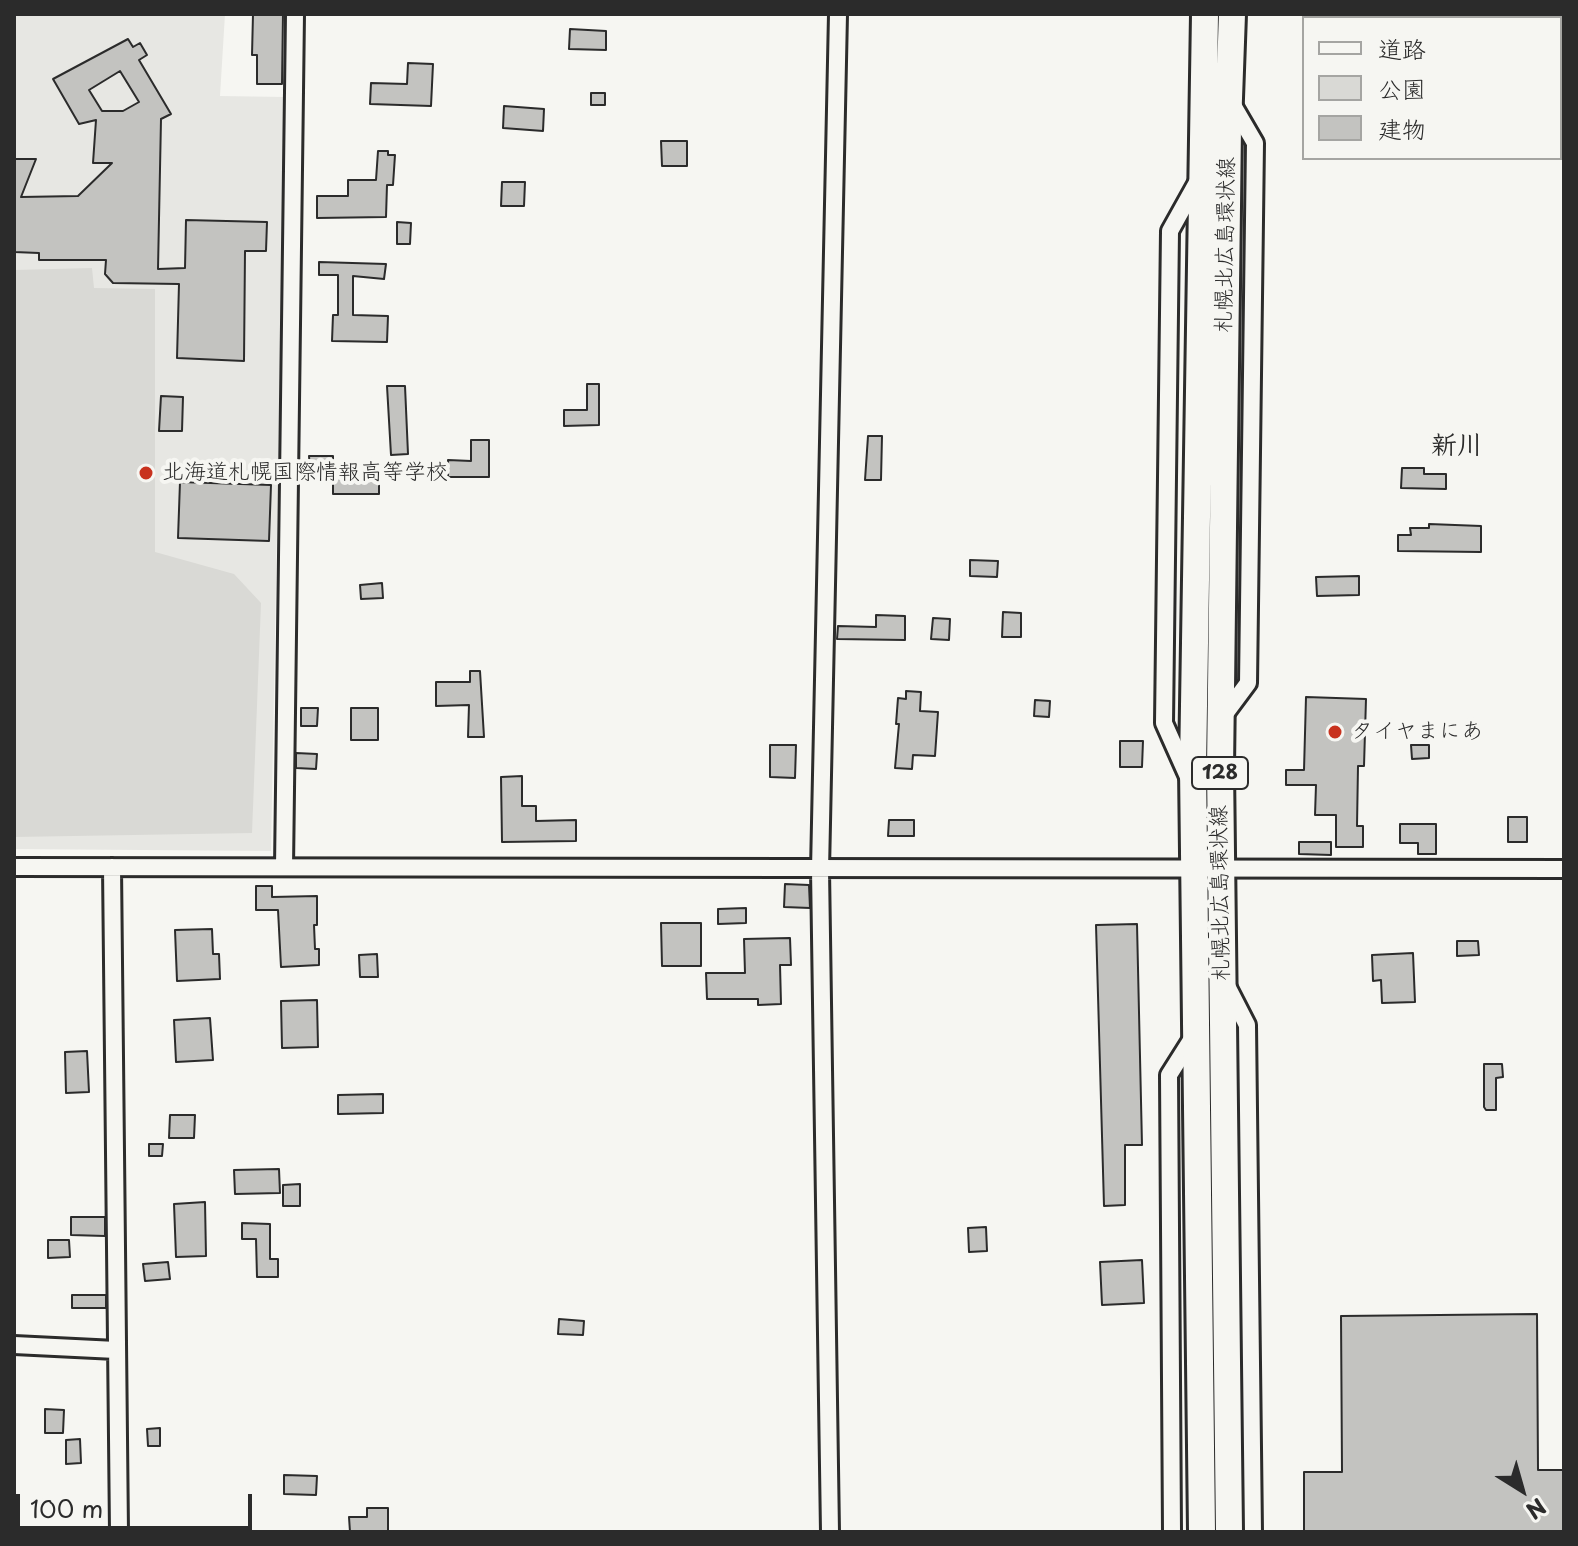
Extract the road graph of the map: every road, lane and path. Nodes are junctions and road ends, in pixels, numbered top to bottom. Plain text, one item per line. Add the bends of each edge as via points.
1 (295, 14) edge
2 (838, 14) edge
3 (1205, 14) edge
4 (1232, 14) edge
5 (14, 867) edge
6 (112, 867) junction
7 (284, 867) junction
8 (1221, 868) junction
9 (1194, 869) junction
10 (1564, 869) edge
11 (820, 870) junction
12 (1222, 975) junction
13 (1196, 1033) junction
14 (14, 1345) edge
15 (116, 1350) junction
16 (119, 1532) edge
17 (830, 1532) edge
18 (1172, 1532) edge
19 (1202, 1532) edge
20 (1229, 1532) edge
21 (1253, 1532) edge

1 - 7 street
2 - 11 street
3 - 9 main road, 札幌北広島環状線 / 128
4 - 8 main road, 札幌北広島環状線 / 128
5 - 6 street
6 - 7 street
6 - 15 street
7 - 11 street
8 - 9 street
8 - 10 street
8 - 12 main road, 札幌北広島環状線 / 128
9 - 11 street
9 - 13 main road, 札幌北広島環状線 / 128
11 - 17 street
12 - 20 main road, 札幌北広島環状線 / 128
12 - 21 street via 1247,1025
13 - 18 street via 1169,1075
13 - 19 main road, 札幌北広島環状線 / 128
14 - 15 street
15 - 16 street

